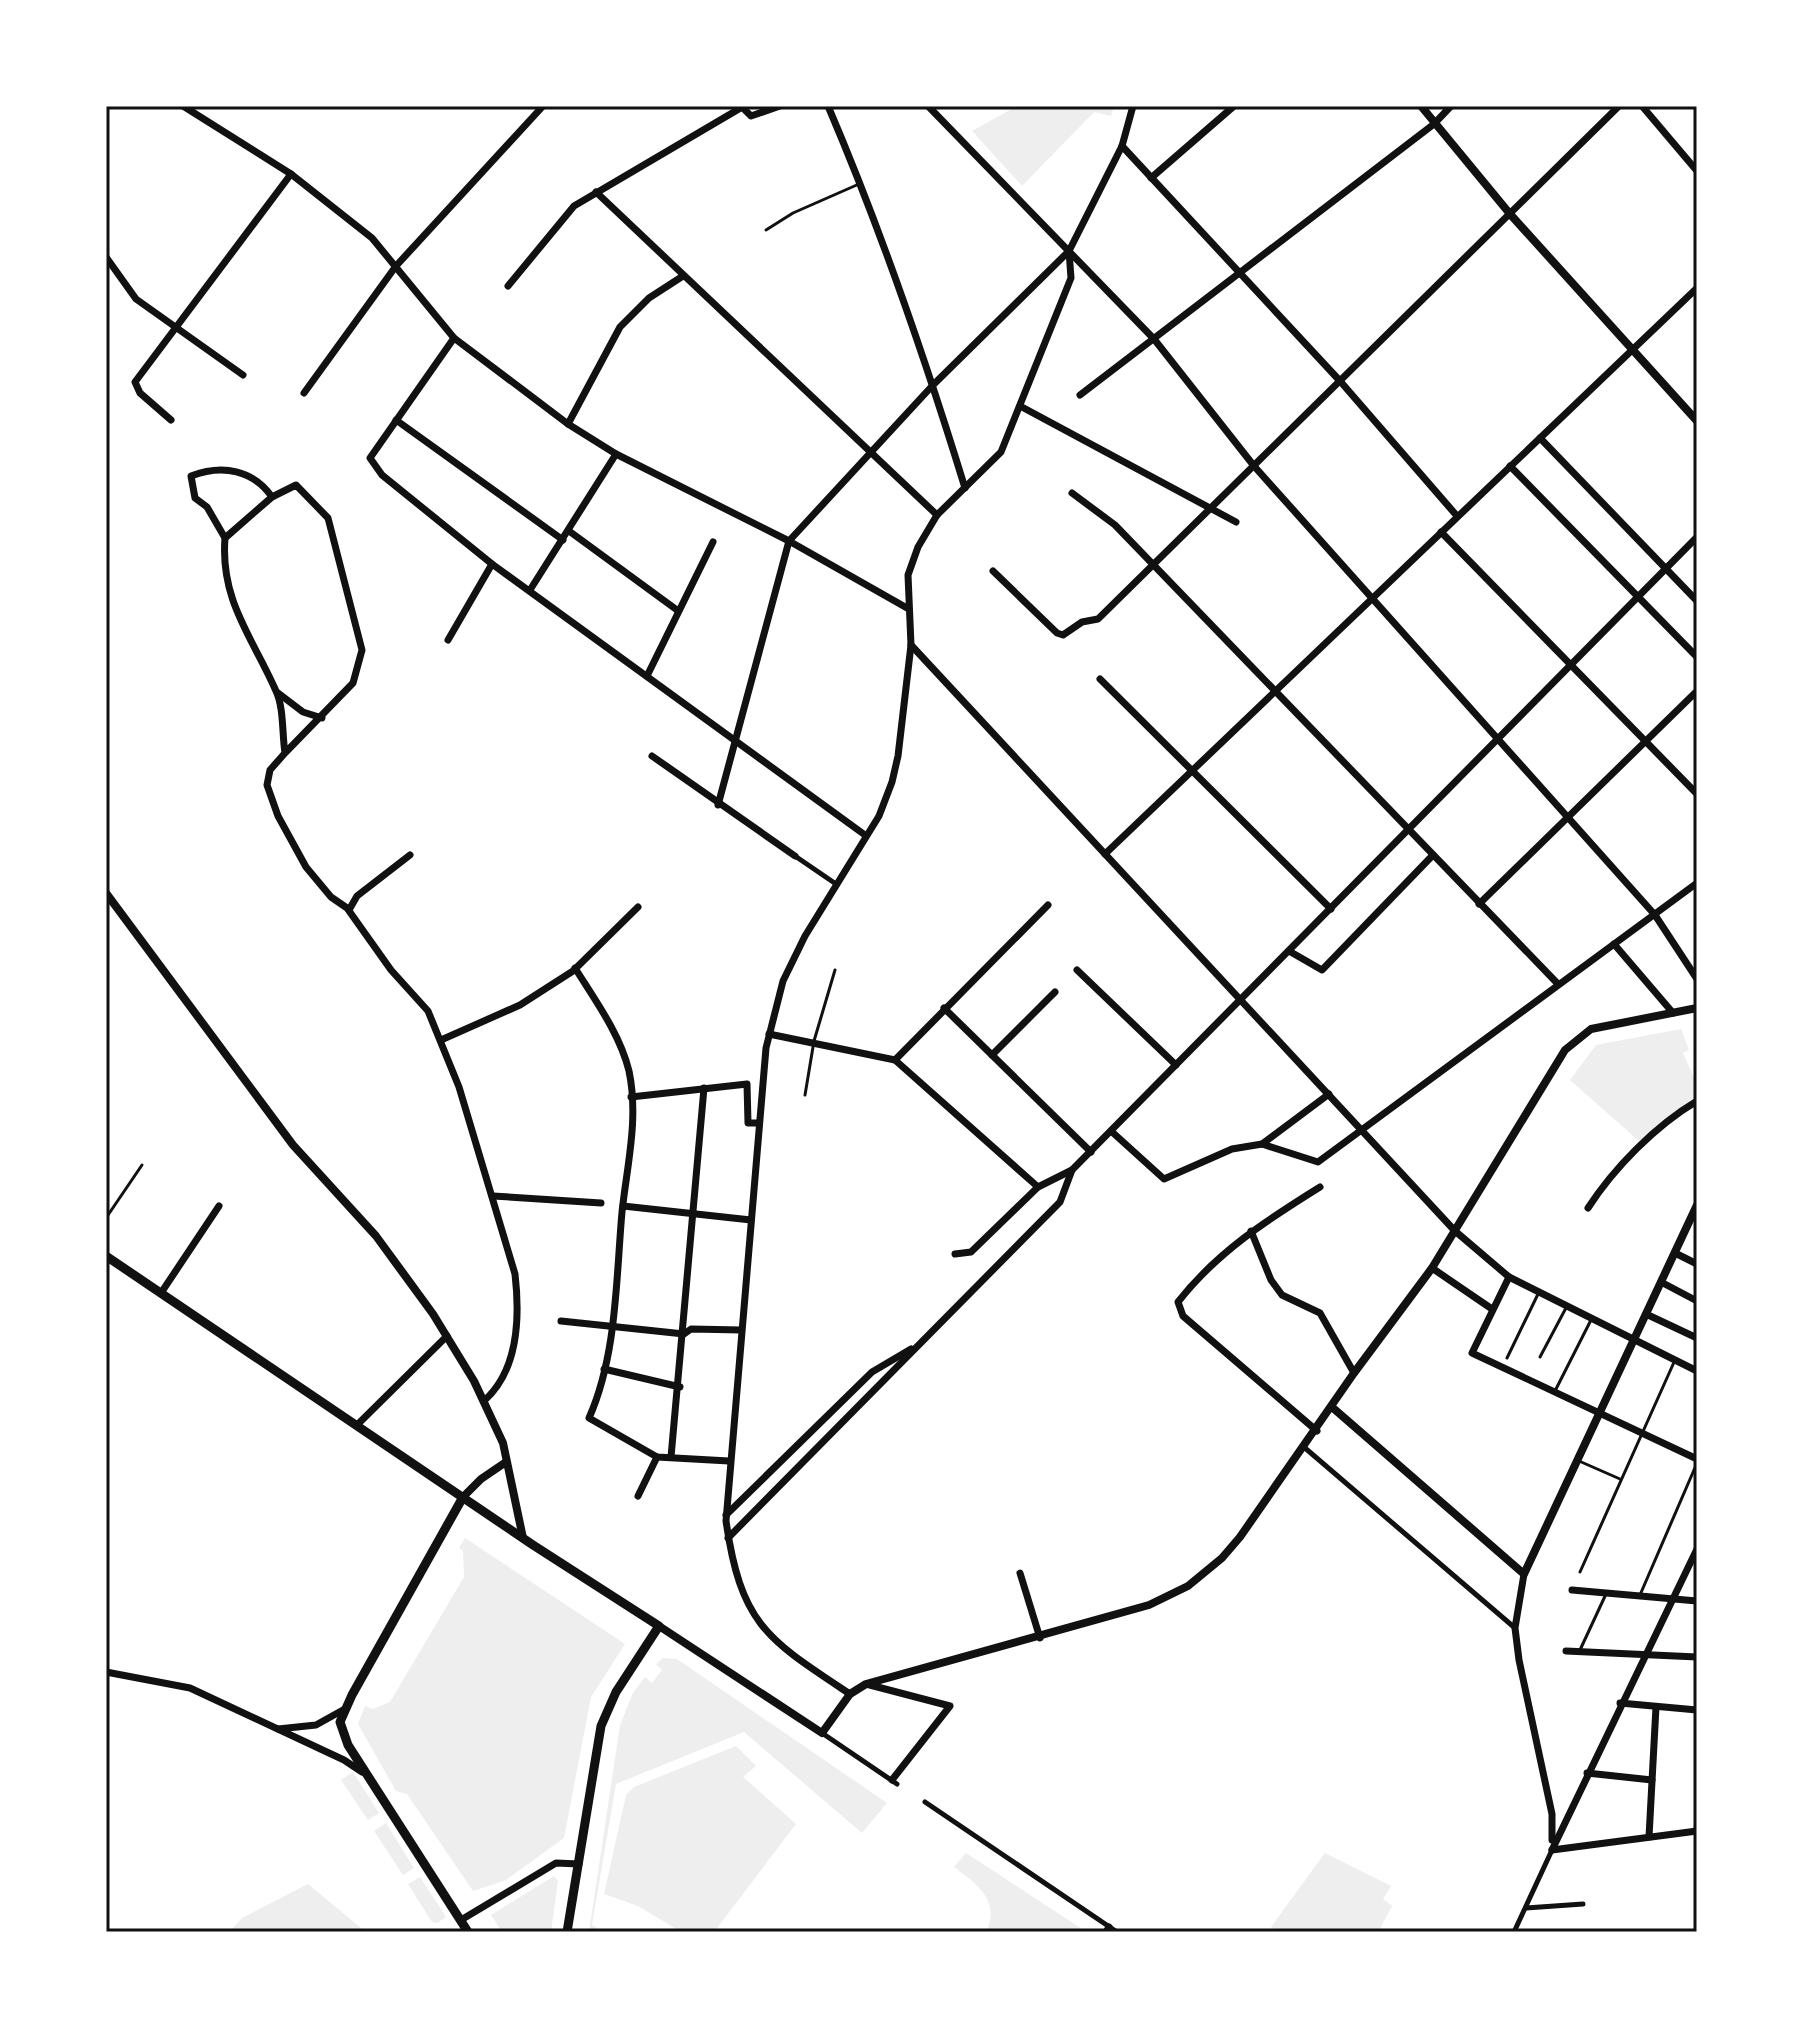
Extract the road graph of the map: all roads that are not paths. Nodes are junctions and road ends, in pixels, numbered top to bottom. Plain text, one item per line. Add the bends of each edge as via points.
1 (183, 106) edge
2 (543, 106) edge
3 (742, 106) edge
4 (780, 106) edge
5 (828, 106) edge
6 (928, 106) edge
7 (1133, 106) edge
8 (1234, 106) edge
9 (1421, 106) edge
10 (1451, 106) edge
11 (1619, 106) edge
12 (1642, 106) edge
13 (1434, 124) junction
14 (1122, 146) junction
15 (1697, 171) edge
16 (291, 174) junction
17 (1151, 178) junction
18 (861, 183) junction
19 (596, 192) junction
20 (1510, 214) junction
21 (766, 230) dead end
22 (1069, 251) junction
23 (106, 257) edge
24 (396, 266) junction
25 (1238, 273) junction
26 (683, 276) junction
27 (508, 286) dead end
28 (1697, 288) edge
29 (173, 327) junction
30 (454, 338) junction
31 (1154, 339) junction
32 (1634, 348) junction
33 (243, 375) dead end
34 (1340, 381) junction
35 (933, 385) junction
36 (304, 393) dead end
37 (1080, 395) dead end
38 (1020, 406) junction
39 (171, 420) dead end
40 (396, 420) junction
41 (1697, 421) edge
42 (568, 424) junction
43 (1540, 438) junction
44 (870, 452) junction
45 (616, 454) junction
46 (1254, 466) junction
47 (1510, 466) junction
48 (965, 488) junction
49 (1072, 493) dead end
50 (272, 497) junction
51 (1214, 508) junction
52 (937, 515) junction
53 (1457, 516) junction
54 (1236, 522) dead end
55 (569, 531) junction
56 (1441, 532) junction
57 (1697, 537) edge
58 (225, 538) junction
59 (563, 540) junction
60 (789, 541) junction
61 (713, 542) dead end
62 (492, 564) junction
63 (1152, 567) junction
64 (1666, 568) junction
65 (993, 571) dead end
66 (530, 590) junction
67 (1638, 597) junction
68 (1374, 600) junction
69 (1697, 601) edge
70 (907, 608) junction
71 (677, 610) junction
72 (448, 640) dead end
73 (911, 645) junction
74 (1697, 657) edge
75 (1571, 665) junction
76 (647, 676) junction
77 (1100, 679) dead end
78 (1697, 691) edge
79 (278, 693) junction
80 (1274, 694) junction
81 (322, 718) junction
82 (1498, 739) junction
83 (736, 740) junction
84 (1646, 742) junction
85 (285, 753) junction
86 (652, 756) dead end
87 (1192, 772) junction
88 (1697, 794) edge
89 (718, 805) junction
90 (1569, 816) junction
91 (1408, 830) junction
92 (865, 835) junction
93 (1105, 854) junction
94 (410, 855) dead end
95 (1433, 855) junction
96 (795, 856) joint
97 (1697, 883) edge
98 (836, 884) junction
99 (106, 893) edge
100 (1479, 904) junction
101 (1048, 905) dead end
102 (638, 907) dead end
103 (1331, 909) junction
104 (349, 910) junction
105 (1655, 915) junction
106 (1614, 944) junction
107 (1289, 951) junction
108 (575, 968) junction
109 (835, 970) dead end
110 (1077, 970) dead end
111 (1697, 979) edge
112 (1557, 983) junction
113 (1055, 992) dead end
114 (1241, 999) junction
115 (944, 1008) junction
116 (1697, 1008) edge
117 (1673, 1013) junction
118 (769, 1034) junction
119 (441, 1040) junction
120 (814, 1041) junction
121 (992, 1055) junction
122 (895, 1060) junction
123 (1176, 1065) junction
124 (704, 1088) junction
125 (1329, 1094) junction
126 (805, 1095) dead end
127 (631, 1097) junction
128 (1697, 1101) edge
129 (759, 1123) junction
130 (1363, 1130) junction
131 (1111, 1131) junction
132 (1262, 1144) junction
133 (1091, 1152) junction
134 (142, 1165) dead end
135 (1072, 1170) junction
136 (1038, 1187) junction
137 (1320, 1187) dead end
138 (493, 1196) junction
139 (601, 1203) dead end
140 (1697, 1205) edge
141 (219, 1206) dead end
142 (623, 1206) junction
143 (1588, 1208) dead end
144 (696, 1214) junction
145 (106, 1218) edge
146 (751, 1220) junction
147 (1251, 1231) junction
148 (1455, 1231) junction
149 (1675, 1253) junction
150 (955, 1254) dead end
151 (106, 1256) edge
152 (1697, 1264) edge
153 (1432, 1268) junction
154 (1509, 1277) junction
155 (1661, 1282) junction
156 (1539, 1292) junction
157 (161, 1293) junction
158 (1697, 1301) edge
159 (1567, 1306) junction
160 (1492, 1309) junction
161 (1646, 1314) junction
162 (1592, 1318) junction
163 (561, 1321) dead end
164 (611, 1328) junction
165 (741, 1330) junction
166 (684, 1334) junction
167 (447, 1336) junction
168 (1697, 1338) edge
169 (1634, 1341) junction
170 (919, 1344) junction
171 (1540, 1357) dead end
172 (1507, 1358) dead end
173 (1675, 1359) junction
174 (604, 1369) junction
175 (1697, 1371) edge
176 (1354, 1373) junction
177 (680, 1387) junction
178 (1556, 1389) junction
179 (484, 1401) junction
180 (1333, 1408) junction
181 (1598, 1411) junction
182 (357, 1425) junction
183 (1317, 1431) junction
184 (1641, 1432) junction
185 (1305, 1448) junction
186 (657, 1457) junction
187 (671, 1457) junction
188 (1576, 1459) junction
189 (729, 1461) junction
190 (1697, 1461) edge
191 (506, 1462) junction
192 (1621, 1480) junction
193 (638, 1496) dead end
194 (463, 1497) junction
195 (726, 1515) junction
196 (523, 1538) junction
197 (728, 1538) junction
198 (1697, 1549) edge
199 (1580, 1572) dead end
200 (1020, 1573) dead end
201 (1524, 1574) junction
202 (1572, 1590) dead end
203 (1606, 1594) junction
204 (1640, 1595) junction
205 (1674, 1598) junction
206 (1697, 1601) edge
207 (659, 1626) junction
208 (1515, 1628) junction
209 (1040, 1638) junction
210 (1580, 1650) junction
211 (1566, 1651) dead end
212 (1647, 1656) junction
213 (1697, 1657) edge
214 (106, 1672) edge
215 (866, 1684) junction
216 (850, 1694) junction
217 (1621, 1704) junction
218 (1656, 1707) junction
219 (343, 1710) junction
220 (1697, 1710) edge
221 (276, 1729) junction
222 (822, 1733) junction
223 (1587, 1773) junction
224 (370, 1778) junction
225 (1652, 1780) junction
226 (894, 1782) joint
227 (925, 1802) dead end
228 (1697, 1806) edge
229 (1696, 1831) edge
230 (1649, 1837) junction
231 (1552, 1850) junction
232 (579, 1864) junction
233 (1583, 1904) dead end
234 (1526, 1908) junction
235 (461, 1920) junction
236 (1108, 1929) edge
237 (468, 1932) edge
238 (567, 1932) edge
239 (1117, 1932) edge
240 (1514, 1932) edge

1 - 16 street
2 - 24 street
3 - 4 street via 751,116
3 - 19 street
5 - 18 street
6 - 22 street
7 - 14 street
8 - 17 street
9 - 13 street
10 - 13 street
11 - 20 street
12 - 15 street
13 - 20 street
13 - 25 street
14 - 17 street
14 - 22 street
16 - 24 street via 372,238
16 - 29 street
17 - 25 street
18 - 21 lane
18 - 35 street
19 - 26 street
19 - 27 street via 574,206
20 - 32 street
20 - 34 street
22 - 31 street
22 - 35 street
22 - 38 street via 1071,278
23 - 29 street via 136,299
24 - 30 street
24 - 36 street
25 - 31 street
25 - 34 street
26 - 42 street via 649,298 620,327
26 - 44 street
28 - 32 street
29 - 33 street
29 - 39 street via 135,382
30 - 40 street
30 - 42 street
31 - 37 street
31 - 46 street
32 - 41 street
32 - 43 street
34 - 46 street
34 - 53 street
35 - 44 street
35 - 48 street
38 - 48 street via 1001,452
38 - 51 street
40 - 59 street
40 - 62 street via 370,458 382,475
42 - 45 street
43 - 47 street
43 - 64 street
44 - 52 street
44 - 60 street
45 - 55 street
45 - 60 street
46 - 51 street
46 - 68 street
47 - 53 street
47 - 67 street
48 - 52 street
49 - 63 street via 1115,525
50 - 58 street
50 - 58 street via 259,479 239,472 212,468 191,476 195,498 207,507
50 - 81 street via 296,485 328,518 362,650 353,683
51 - 54 street
51 - 63 street
52 - 70 street via 908,575
53 - 56 street
55 - 59 street
55 - 71 street
56 - 68 street
56 - 75 street
57 - 64 street
58 - 79 street via 223,559 236,615
59 - 66 street
60 - 70 street
60 - 83 street
61 - 71 street
62 - 66 street
62 - 72 street
63 - 65 street via 1098,619 1063,635
63 - 80 street
64 - 67 street
64 - 69 street
66 - 76 street
67 - 74 street
67 - 75 street
68 - 80 street
68 - 82 street
70 - 73 street
71 - 76 street
73 - 92 street via 898,756 879,816
73 - 93 street
75 - 82 street
75 - 84 street
76 - 83 street
77 - 87 street
78 - 84 street
79 - 81 street via 303,712
79 - 85 street
80 - 87 street
80 - 91 street
81 - 85 street
82 - 90 street
82 - 91 street
83 - 89 street
83 - 92 street
84 - 88 street
84 - 90 street
85 - 104 street via 270,770 267,785 278,816 306,867
86 - 89 street
87 - 93 street
87 - 103 street
89 - 96 street
90 - 100 street
90 - 105 street
91 - 95 street
91 - 103 street
92 - 98 street
93 - 114 street
94 - 104 street via 357,896
95 - 100 street
95 - 107 street via 1322,970
96 - 98 street
97 - 105 street
98 - 118 street via 783,981
99 - 167 street via 228,1062 293,1145 376,1236
100 - 112 street
101 - 115 street
102 - 108 street
103 - 107 street
104 - 119 street via 428,1011
105 - 106 street
105 - 111 street
106 - 112 street
106 - 117 street
107 - 114 street
108 - 119 street via 520,1005
108 - 127 street via 611,1026 628,1070
109 - 120 lane
110 - 123 street
112 - 130 street
113 - 121 street
114 - 123 street
114 - 125 street
115 - 121 street
115 - 122 street
116 - 117 street
117 - 148 street via 1591,1029 1565,1050
118 - 120 street
118 - 129 street
119 - 138 street
120 - 122 street
120 - 126 lane
121 - 133 street
122 - 136 street
123 - 131 street
124 - 127 street
124 - 129 street via 747,1084 748,1123
124 - 144 street
125 - 130 street
125 - 132 street
127 - 142 street via 634,1124
128 - 143 street via 1606,1181
129 - 146 street
130 - 132 street via 1318,1162
130 - 148 street
131 - 132 street via 1164,1179 1232,1149
131 - 133 street
133 - 135 street
134 - 145 lane
135 - 136 street
135 - 170 street via 1060,1202
136 - 150 street via 971,1252
137 - 147 street
138 - 139 street
138 - 179 street via 518,1304 512,1355 498,1389
140 - 149 street
141 - 157 street
142 - 144 street
142 - 164 street
144 - 146 street
144 - 166 street
146 - 165 street
147 - 176 street via 1276,1288 1320,1313
147 - 183 street via 1202,1270 1178,1302 1183,1316
148 - 153 street
148 - 154 street
149 - 152 street
149 - 155 street
151 - 157 main road
153 - 160 street
153 - 176 street
154 - 156 street
154 - 160 street
155 - 158 street
155 - 161 street
156 - 159 street
156 - 172 lane
157 - 182 main road
159 - 162 street
159 - 171 lane
160 - 178 street via 1472,1353
161 - 168 street
161 - 169 street
162 - 169 street
162 - 178 lane
163 - 164 street
164 - 166 street
164 - 174 street
165 - 166 street via 691,1329
165 - 189 street
166 - 177 street
167 - 179 street
167 - 182 street
169 - 173 street
169 - 181 street
170 - 195 street via 872,1372
170 - 197 street
173 - 175 street
173 - 184 lane
174 - 177 street
174 - 186 street via 589,1418
176 - 180 street
177 - 187 street
178 - 181 street
179 - 191 street
180 - 183 street
180 - 201 street
181 - 184 street
181 - 188 street
182 - 194 main road
183 - 185 street
184 - 190 street
184 - 192 lane
185 - 208 street
185 - 209 street via 1240,1537 1188,1586 1143,1607
186 - 187 street
186 - 193 street
187 - 189 street
188 - 192 lane
188 - 201 street
189 - 195 street
190 - 204 lane
191 - 194 street
191 - 196 street
192 - 199 lane
194 - 196 main road
194 - 219 main road
195 - 197 street
196 - 207 main road
197 - 216 street via 737,1577 772,1641
198 - 205 street
200 - 209 street
201 - 208 street
202 - 203 street
203 - 204 street
203 - 210 lane
204 - 205 street
205 - 206 street
205 - 212 street
207 - 222 street
207 - 232 main road via 616,1692 601,1726
208 - 231 street via 1552,1814
209 - 215 street
210 - 211 street
210 - 212 street
212 - 213 street
212 - 217 street
214 - 221 street via 190,1688
215 - 216 street
215 - 226 street via 950,1706
216 - 222 street
217 - 218 street
217 - 223 street
218 - 220 street
218 - 225 street
219 - 221 street via 316,1725
219 - 224 main road via 340,1722 348,1745
221 - 224 street
222 - 226 street
223 - 225 street
223 - 231 street
224 - 235 main road
225 - 230 street
227 - 236 street
228 - 229 lane
229 - 230 street
230 - 231 street
231 - 234 street
232 - 235 street via 556,1863
232 - 238 main road
233 - 234 street
234 - 240 street
235 - 237 main road
236 - 239 street

